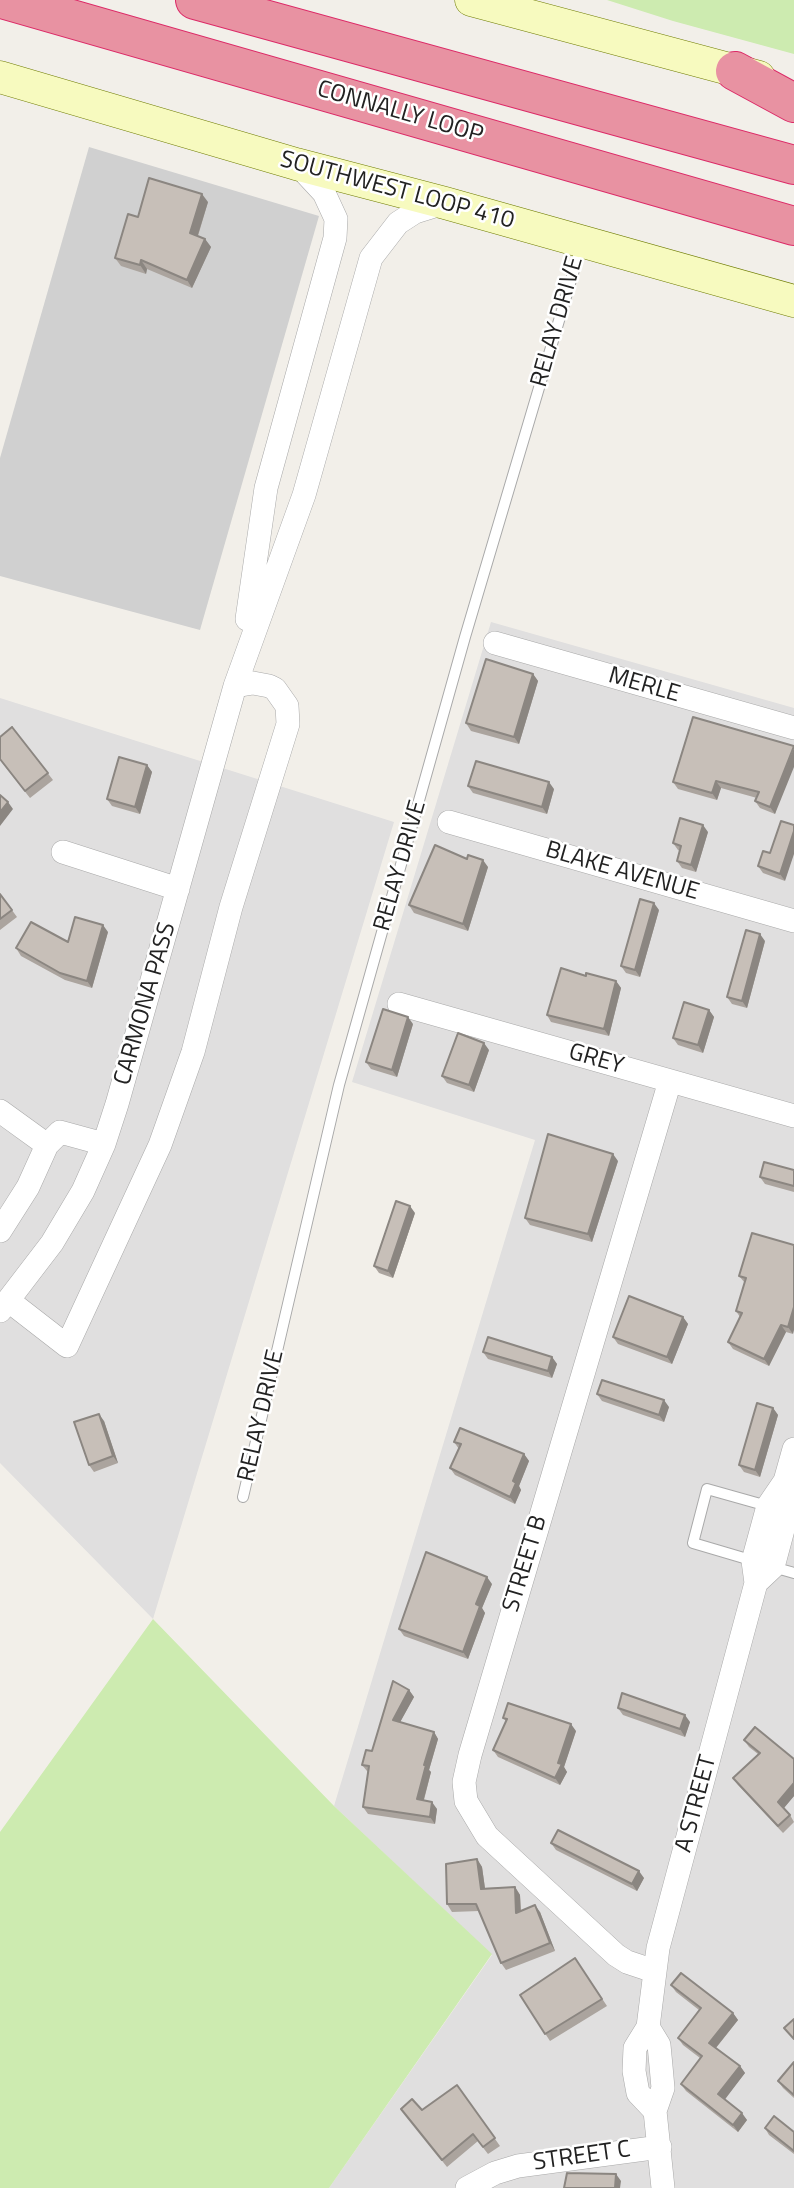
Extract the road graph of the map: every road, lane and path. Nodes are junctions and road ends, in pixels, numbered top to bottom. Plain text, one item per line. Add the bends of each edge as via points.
1 (5, 0) edge
2 (195, 0) edge
3 (471, 0) edge
4 (735, 71) junction
5 (0, 77) edge
6 (794, 86) edge
7 (794, 103) edge
8 (296, 164) junction
9 (794, 165) edge
10 (445, 203) junction
11 (794, 226) edge
12 (582, 242) junction
13 (794, 301) edge
14 (295, 385) junction
15 (331, 395) junction
16 (495, 643) dead end
17 (235, 686) junction
18 (794, 728) edge
19 (449, 822) dead end
20 (63, 852) dead end
21 (178, 889) junction
22 (794, 921) edge
23 (399, 1004) dead end
24 (670, 1081) junction
25 (0, 1111) edge
26 (794, 1116) edge
27 (104, 1144) junction
28 (47, 1145) junction
29 (0, 1231) edge
30 (5, 1306) edge
31 (794, 1449) edge
32 (243, 1497) dead end
33 (783, 1510) edge
34 (769, 1571) edge
35 (654, 1971) junction
36 (660, 2147) junction
37 (467, 2188) edge
38 (663, 2188) edge

1 - 11 highway, CONNALLY LOOP
2 - 9 highway
3 - 4 main road
4 - 6 main road
4 - 7 highway
5 - 8 main road, SOUTHWEST LOOP 410
8 - 10 main road, SOUTHWEST LOOP 410
8 - 14 street, CARMONA PASS via 324,193 336,219 335,238
10 - 12 main road, SOUTHWEST LOOP 410
10 - 15 street, CARMONA PASS via 398,223 371,258
12 - 13 main road, SOUTHWEST LOOP 410
12 - 32 lane, RELAY DRIVE via 339,1085
14 - 15 street
14 - 17 street, CARMONA PASS via 267,488
15 - 17 street, CARMONA PASS via 304,495
16 - 18 street, MERLE
17 - 21 street, CARMONA PASS
17 - 30 street, CARMONA PASS via 253,683 275,689 288,706 288,724 231,907 193,1052 160,1145 67,1346
19 - 22 street, BLAKE AVENUE
20 - 21 street
21 - 27 street, CARMONA PASS
23 - 24 street, GREY
24 - 26 street, GREY
24 - 35 street, STREET B via 464,1782 466,1801 487,1836 616,1955
25 - 28 street
27 - 28 street via 60,1132
27 - 30 street, CARMONA PASS via 58,1233
28 - 29 street
31 - 33 street, A STREET
33 - 34 street, A STREET
33 - 34 lane via 707,1489 693,1543
34 - 35 street, A STREET
35 - 36 street, A STREET via 648,2027 659,2045 662,2066 663,2088 655,2111
36 - 37 street, STREET C via 518,2166
36 - 38 street, A STREET

